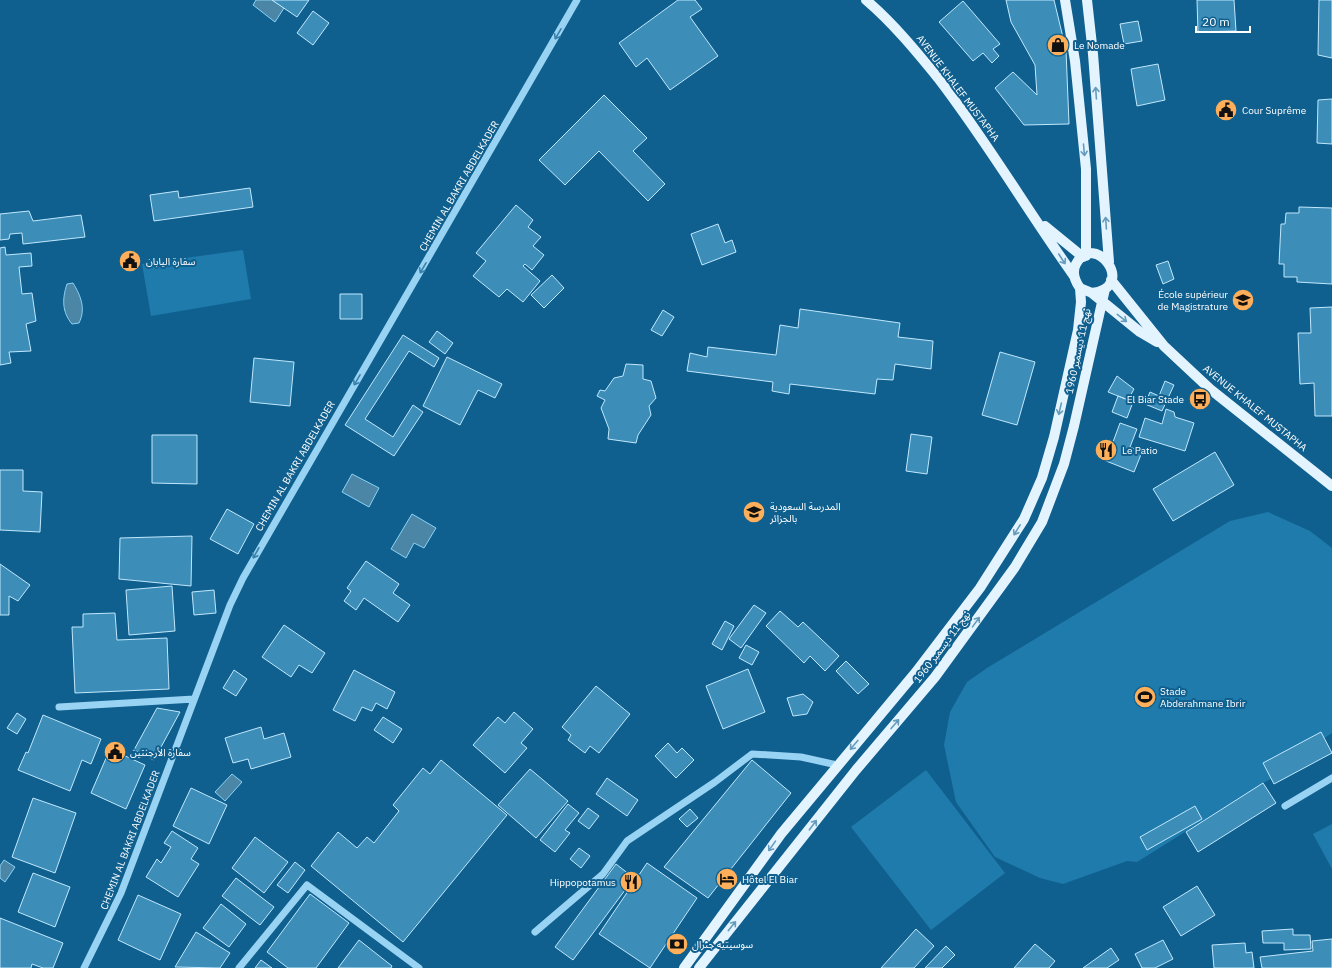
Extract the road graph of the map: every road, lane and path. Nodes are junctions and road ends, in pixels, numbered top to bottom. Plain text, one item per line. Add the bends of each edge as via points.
1 (577, 0) edge
2 (866, 0) edge
3 (1065, 0) edge
4 (1087, 0) edge
5 (1036, 218) junction
6 (1084, 256) junction
7 (1109, 262) junction
8 (1074, 276) junction
9 (1111, 280) junction
10 (1080, 288) junction
11 (1105, 289) junction
12 (1092, 293) junction
13 (1102, 302) junction
14 (1164, 346) junction
15 (1332, 486) edge
16 (194, 700) junction
17 (59, 707) dead end
18 (837, 765) junction
19 (1332, 778) edge
20 (1285, 806) dead end
21 (536, 932) dead end
22 (84, 968) edge
23 (239, 968) edge
24 (419, 968) edge
25 (684, 968) edge
26 (700, 968) edge

1 -> 16 street, CHEMIN AL BAKRI ABDELKADER via 257,551 230,605
2 - 5 main road, AVENUE KHALEF MUSTAPHA via 915,50 972,122
3 -> 6 main road via 1075,61 1086,169
7 -> 4 main road
5 - 6 main road, AVENUE KHALEF MUSTAPHA
5 -> 8 main road, AVENUE KHALEF MUSTAPHA
6 - 7 main road via 1098,255
6 - 8 main road via 1076,264
7 - 9 main road via 1112,268
8 - 10 main road
9 - 11 main road
9 - 14 main road, AVENUE KHALEF MUSTAPHA
10 - 12 main road
10 -> 18 main road, نهج 11 ديسمبر 1960 via 1078,330 1054,437 1042,478 1024,519 980,588 916,672
11 - 12 main road
11 - 13 main road, نهج 11 ديسمبر 1960
12 - 13 main road, AVENUE KHALEF MUSTAPHA
13 -> 14 main road, AVENUE KHALEF MUSTAPHA via 1140,332
26 -> 13 main road, نهج 11 ديسمبر 1960 via 856,770 935,678 1015,567 1042,522 1064,464
14 - 15 main road, AVENUE KHALEF MUSTAPHA via 1210,389
16 - 17 street
16 - 22 street, CHEMIN AL BAKRI ABDELKADER via 122,894
18 - 21 street via 801,757 752,754 627,841 603,874
18 -> 25 main road, نهج 11 ديسمبر 1960 via 781,834
19 - 20 street
23 - 24 street via 307,885

